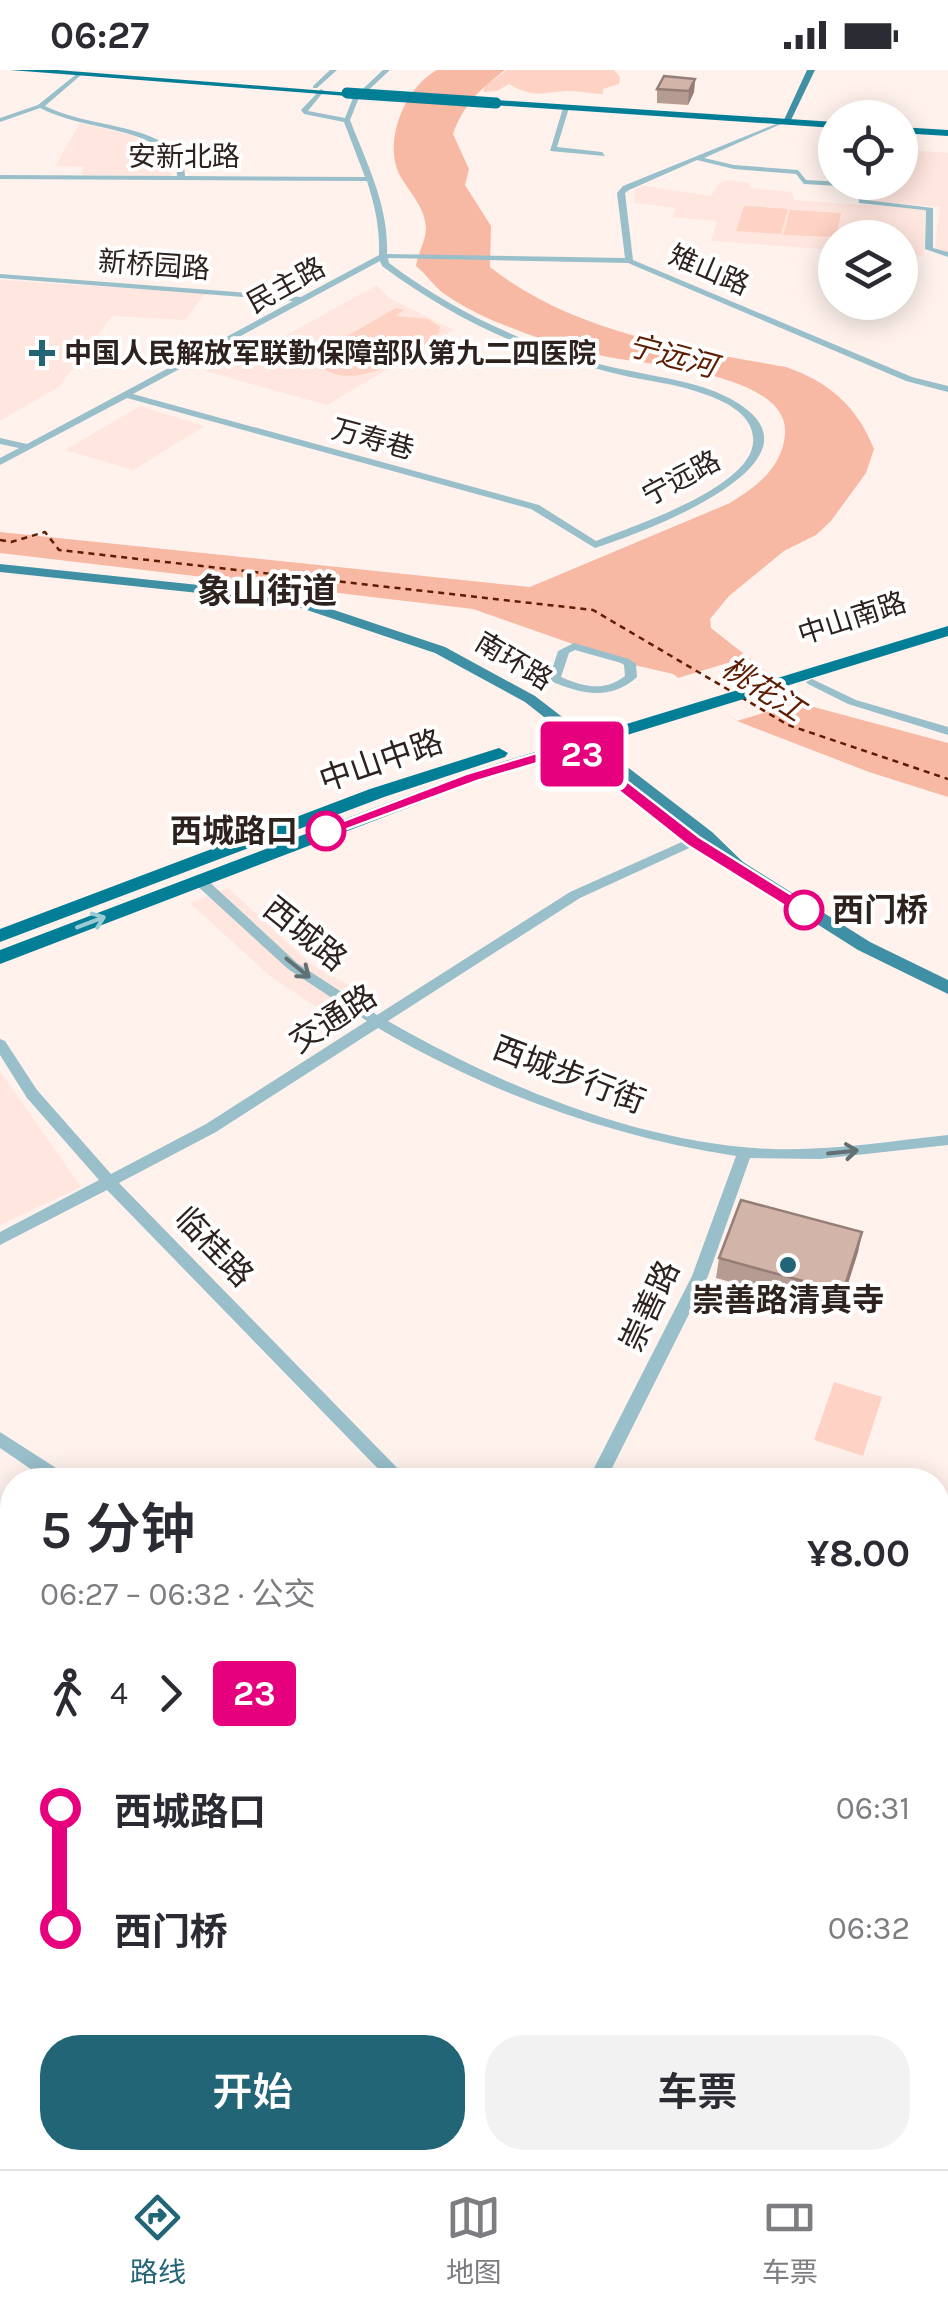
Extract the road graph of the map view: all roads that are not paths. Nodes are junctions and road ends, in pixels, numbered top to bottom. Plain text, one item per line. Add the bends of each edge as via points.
1 (15, 70) edge
2 (334, 70) edge
3 (387, 70) edge
4 (802, 70) edge
5 (811, 70) edge
6 (80, 71) edge
7 (318, 89) junction
8 (498, 101) junction
9 (40, 106) junction
10 (566, 108) junction
11 (58, 118) junction
12 (0, 120) edge
13 (347, 120) junction
14 (780, 120) junction
15 (818, 123) edge
16 (918, 130) edge
17 (948, 132) edge
18 (602, 154) dead end
19 (698, 158) junction
20 (0, 177) edge
21 (180, 179) junction
22 (368, 179) junction
23 (948, 255) edge
24 (383, 256) junction
25 (629, 261) junction
26 (0, 276) edge
27 (302, 299) junction
28 (948, 389) edge
29 (130, 396) junction
30 (0, 442) edge
31 (28, 447) junction
32 (0, 465) edge
33 (595, 545) joint
34 (0, 568) edge
35 (948, 615) edge
36 (948, 631) edge
37 (777, 677) junction
38 (812, 682) dead end
39 (618, 688) joint
40 (948, 731) edge
41 (573, 740) junction
42 (693, 841) junction
43 (736, 864) junction
44 (199, 880) junction
45 (0, 936) edge
46 (0, 956) edge
47 (948, 988) edge
48 (382, 1022) junction
49 (0, 1044) edge
50 (948, 1140) edge
51 (745, 1152) junction
52 (109, 1182) junction
53 (0, 1239) edge
54 (0, 1439) edge
55 (43, 1468) edge
56 (388, 1468) edge
57 (603, 1468) edge

1 - 6 highway
2 - 7 street
3 - 13 street
4 - 14 main road
5 - 14 main road
6 - 7 highway
6 - 7 highway
6 - 9 street
7 - 8 highway, bridge
7 - 13 street via 306,114
8 - 10 highway
8 - 14 highway
9 - 11 street
9 - 12 street
10 - 14 highway
10 - 18 street via 553,149
11 - 12 street
11 - 21 street via 155,139 180,158
13 - 22 street
14 - 15 highway
14 - 19 street, 雉山路
16 - 17 highway
19 - 23 street via 798,172 804,182 859,185 862,201 926,208 929,249
19 - 25 street, 雉山路 via 621,193
20 - 21 street, 安新北路
21 - 22 street, 安新北路
22 - 24 street
24 - 25 street
24 - 27 street, 民主路
24 - 33 street, 宁远路 via 425,296 493,332 580,362 707,392 753,421 758,450 730,481
25 - 28 street, 雉山路 via 909,380
26 - 27 street, 新桥园路
27 - 29 street, 民主路
27 - 31 street, 民主路
29 - 32 street, 民主路
29 - 33 street, 万寿巷 via 535,507
30 - 31 street
31 - 32 street, 民主路
34 - 41 main road, 南环路 via 304,604 394,633 498,679
35 - 37 highway, 中山南路
36 - 37 highway, 中山南路
37 - 41 highway
38 - 40 street via 852,702
39 - 39 street via 592,692 556,679 564,651 574,646 630,664 631,677
41 - 42 main road, 南环路
41 - 43 main road, 南环路
41 - 44 highway, 中山中路
41 - 45 highway, 中山中路 via 458,765
42 - 43 main road, 南环路
42 - 48 street, 交通路 via 575,895
43 - 47 main road, 南环路 via 834,928
46 -> 44 highway, 中山中路
44 -> 48 street, 西城路 via 305,976
48 - 51 street, 西城步行街 via 555,1105 672,1140
48 - 52 street, 交通路
49 - 52 street, 临桂路 via 32,1094
51 -> 50 street via 829,1154
51 - 57 street, 崇善路 via 700,1276
52 - 53 street, 交通路
52 - 56 street, 临桂路
54 - 55 street

